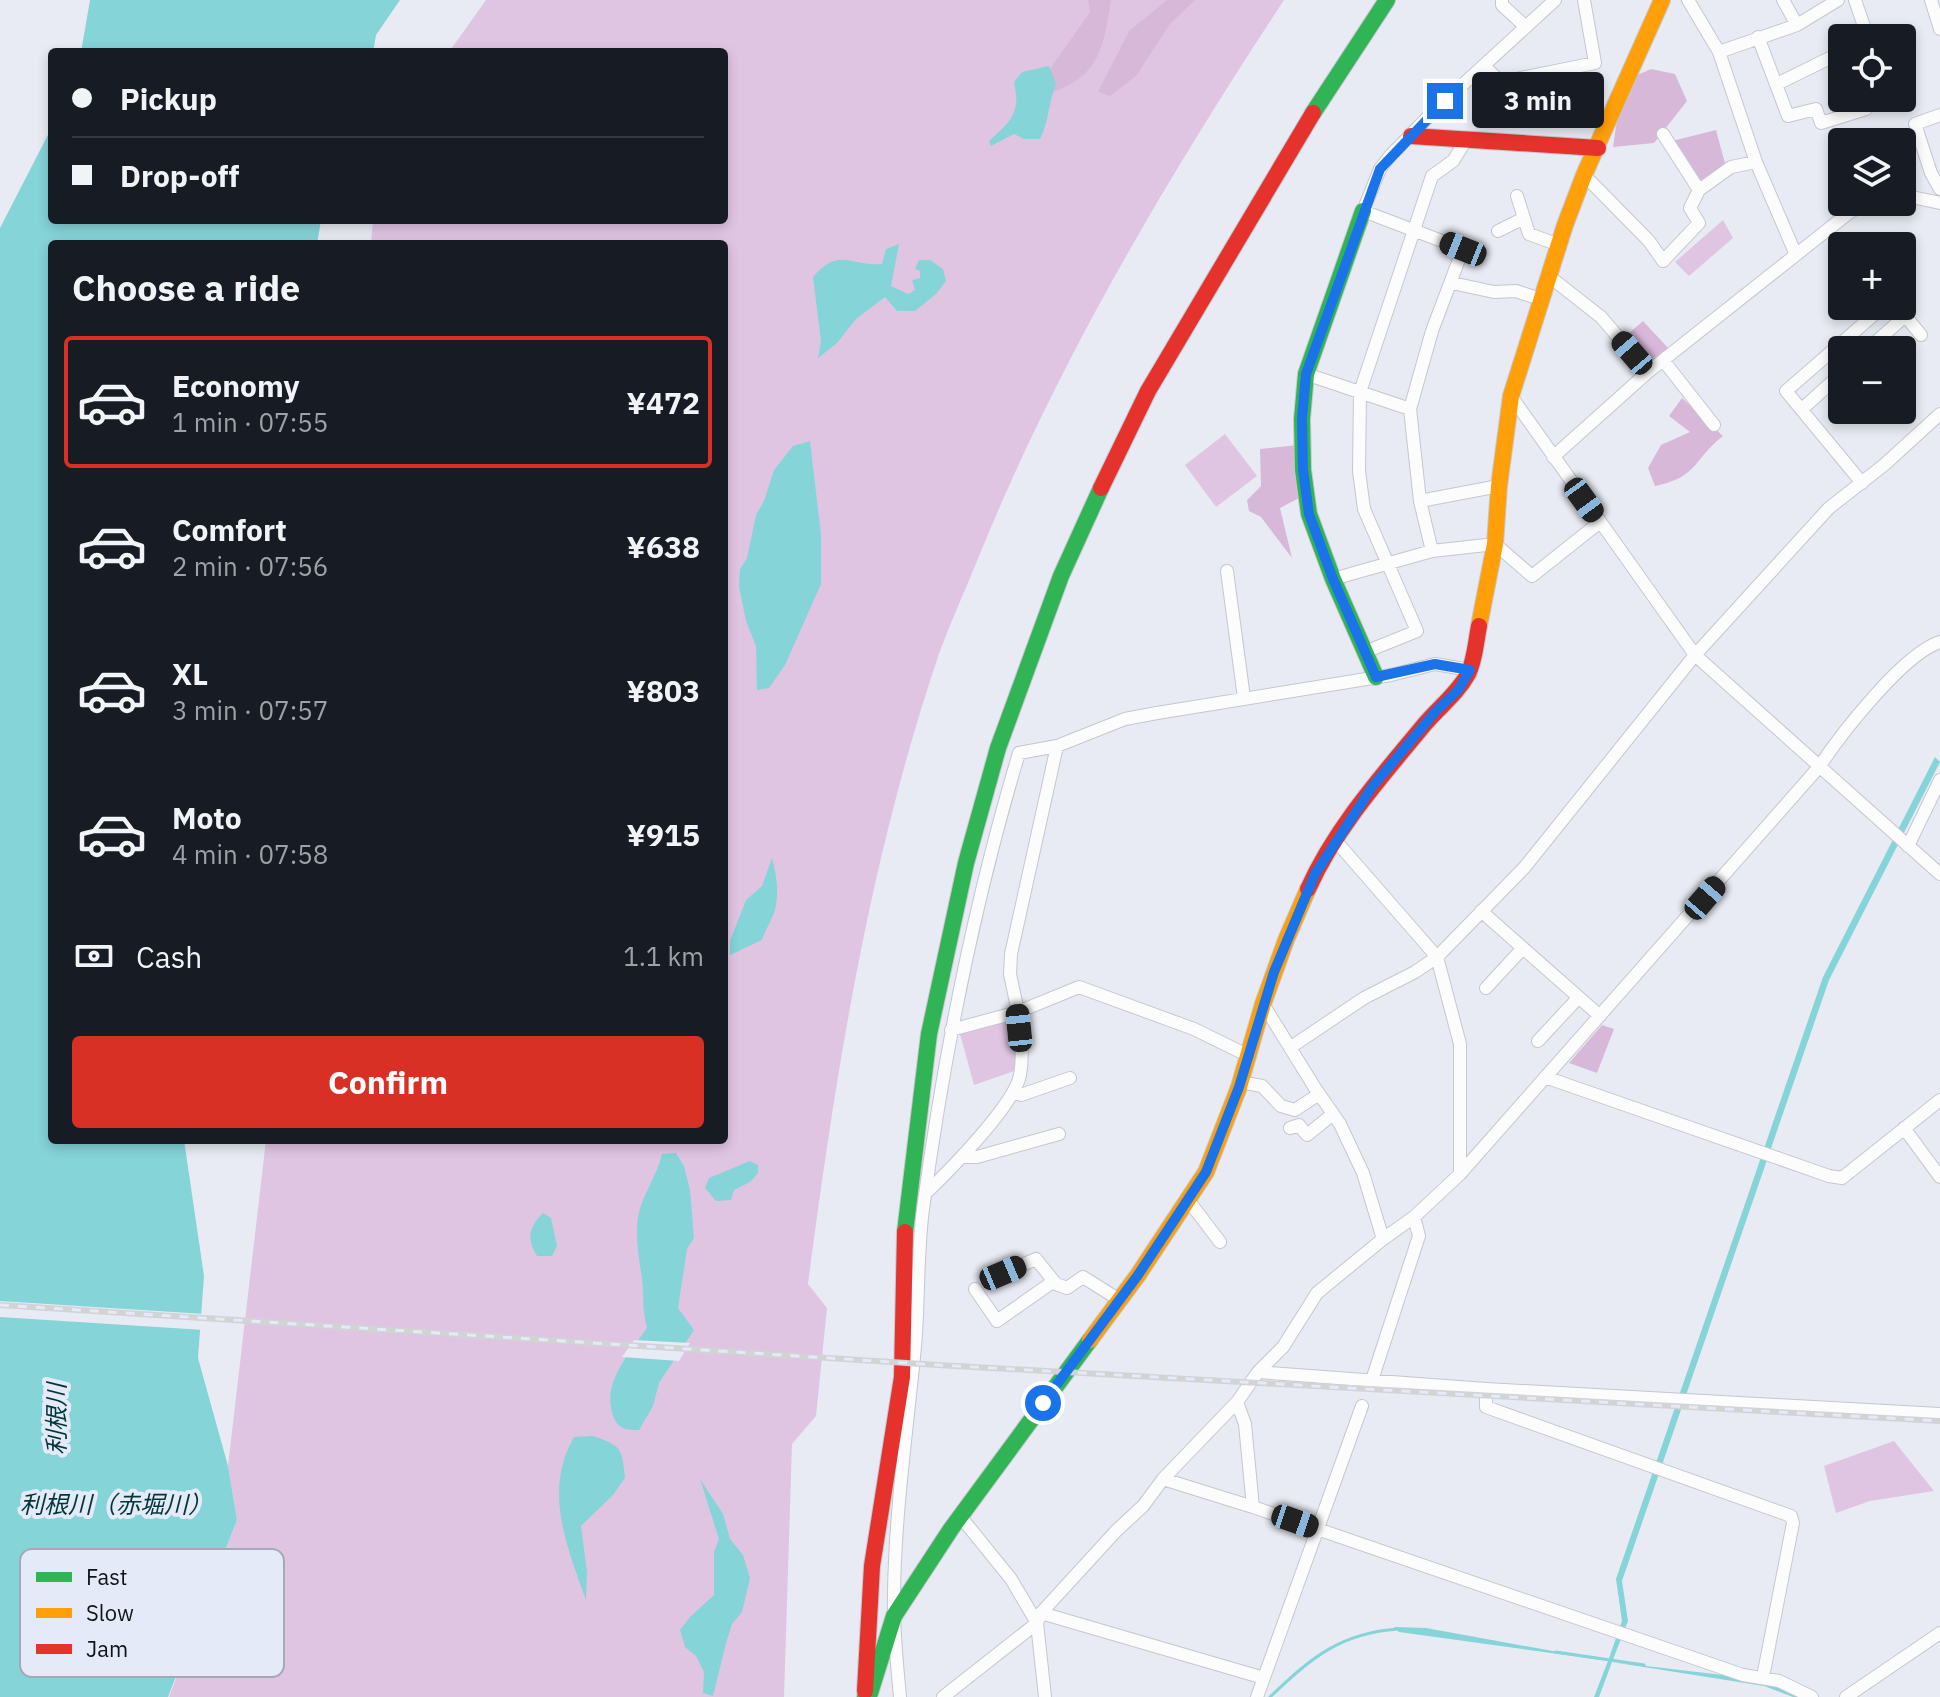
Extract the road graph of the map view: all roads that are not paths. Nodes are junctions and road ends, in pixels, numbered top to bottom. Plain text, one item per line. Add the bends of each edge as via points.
1 (1387, 0) edge
2 (1502, 0) edge
3 (1555, 0) edge
4 (1584, 0) edge
5 (1688, 0) edge
6 (1783, 0) edge
7 (1838, 0) edge
8 (1855, 0) edge
9 (1931, 0) edge
10 (1660, 2) edge
11 (1863, 24) edge
12 (1797, 25) junction
13 (1526, 27) junction
14 (1940, 29) edge
15 (1758, 37) junction
16 (1719, 52) junction
17 (1828, 59) edge
18 (1484, 66) junction
19 (1777, 84) junction
20 (1856, 112) edge
21 (1940, 115) edge
22 (1663, 134) dead end
23 (1411, 136) junction
24 (1466, 140) junction
25 (1598, 148) junction
26 (1756, 162) junction
27 (1584, 175) junction
28 (1940, 189) edge
29 (1699, 190) junction
30 (1517, 196) dead end
31 (1916, 198) edge
32 (1940, 203) edge
33 (1363, 211) junction
34 (1845, 216) edge
35 (1524, 218) junction
36 (1414, 229) junction
37 (1498, 231) dead end
38 (1559, 245) junction
39 (1796, 255) junction
40 (1550, 277) junction
41 (1452, 283) junction
42 (1543, 300) junction
43 (1868, 320) edge
44 (1893, 320) edge
45 (1908, 320) edge
46 (1921, 335) dead end
47 (1879, 336) edge
48 (1663, 360) junction
49 (1648, 372) junction
50 (1306, 374) junction
51 (1828, 386) edge
52 (1360, 392) junction
53 (1511, 396) junction
54 (1410, 409) junction
55 (1802, 409) junction
56 (1940, 414) edge
57 (1714, 425) dead end
58 (1553, 457) junction
59 (1862, 483) junction
60 (1499, 486) junction
61 (1420, 501) junction
62 (1600, 522) junction
63 (1495, 544) junction
64 (1432, 551) junction
65 (1386, 564) junction
66 (1227, 571) dead end
67 (1333, 579) junction
68 (1940, 642) edge
69 (1365, 652) junction
70 (1695, 655) junction
71 (1470, 670) junction
72 (1376, 677) junction
73 (1244, 698) junction
74 (1057, 746) junction
75 (1819, 767) junction
76 (1940, 780) edge
77 (1335, 840) junction
78 (1908, 846) junction
79 (1940, 874) edge
80 (1481, 911) junction
81 (1523, 948) junction
82 (1437, 957) junction
83 (1486, 988) dead end
84 (1578, 998) junction
85 (1263, 1004) junction
86 (1018, 1012) junction
87 (1600, 1016) junction
88 (951, 1030) junction
89 (1538, 1041) dead end
90 (1291, 1047) junction
91 (1249, 1056) junction
92 (1545, 1077) junction
93 (1070, 1078) dead end
94 (1240, 1082) junction
95 (1013, 1092) junction
96 (1319, 1094) junction
97 (1940, 1100) edge
98 (1333, 1114) junction
99 (1290, 1128) dead end
100 (1904, 1128) junction
101 (1059, 1134) dead end
102 (963, 1157) junction
103 (1460, 1174) junction
104 (1940, 1177) edge
105 (926, 1194) junction
106 (1188, 1200) junction
107 (1414, 1217) junction
108 (1383, 1239) junction
109 (1220, 1242) dead end
110 (1003, 1273) dead end
111 (1054, 1281) junction
112 (975, 1289) dead end
113 (1118, 1299) junction
114 (1258, 1372) junction
115 (1372, 1380) junction
116 (1486, 1389) junction
117 (1237, 1402) junction
118 (1362, 1406) dead end
119 (1940, 1414) edge
120 (1163, 1479) junction
121 (1253, 1507) junction
122 (960, 1516) junction
123 (1316, 1529) junction
124 (894, 1616) junction
125 (1039, 1618) junction
126 (1940, 1633) edge
127 (1763, 1677) junction
128 (1264, 1678) junction
129 (865, 1697) edge
130 (900, 1697) edge
131 (943, 1697) edge
132 (1045, 1697) edge
133 (1257, 1697) edge
134 (1812, 1697) edge
135 (1846, 1697) edge

1 - 129 street via 1299,134 1148,391 1061,576 998,748 966,863 920,1093 905,1220 902,1377 872,1566
2 - 13 street
3 - 13 street
4 - 18 street via 1595,63 1501,82
5 - 16 street
6 - 12 street
7 - 12 street
8 - 11 street
9 - 14 street
10 - 25 street
12 - 15 street
13 - 18 street
15 - 16 street
15 - 19 street
16 - 26 street
17 - 19 street
18 - 23 street
19 - 20 street via 1788,116 1816,109 1821,123
21 - 28 street via 1915,124
22 - 29 street
23 - 24 street
23 - 33 street via 1380,169
24 - 25 street
24 - 36 street via 1453,161 1432,176
25 - 27 street
26 - 29 street via 1731,167
26 - 39 street
27 - 29 street via 1663,261 1699,223 1690,208
27 - 38 street
30 - 35 street
31 - 32 street
33 - 36 street
33 - 50 street
34 - 39 street
35 - 37 street
35 - 38 street via 1529,234
36 - 41 street via 1463,249
36 - 52 street
38 - 40 street
39 - 48 street
40 - 42 street
40 - 49 street via 1601,317
41 - 42 street
41 - 54 street
42 - 53 street
43 - 55 street via 1786,391
44 - 47 street
45 - 46 street
48 - 49 street
48 - 57 street
49 - 58 street
50 - 52 street
50 - 67 street via 1303,470 1309,514
51 - 55 street
52 - 54 street
52 - 65 street via 1364,509
53 - 58 street
53 - 60 street
54 - 61 street
55 - 59 street
56 - 59 street
58 - 62 street
59 - 70 street via 1829,508
60 - 61 street
60 - 63 street
61 - 64 street
62 - 63 street via 1532,576
62 - 70 street
63 - 64 street
63 - 71 street
64 - 65 street
65 - 67 street
65 - 69 street via 1417,631
66 - 73 street
67 - 69 street
68 - 75 street via 1927,646 1902,669 1842,733
69 - 72 street
70 - 75 street
70 - 80 street via 1524,868
71 - 72 street via 1435,664
71 - 77 street
72 - 73 street
73 - 74 street via 1125,719
74 - 86 street via 1011,954
74 - 88 street via 1019,753 991,846
75 - 78 street
75 - 87 street
76 - 78 street
77 - 82 street
77 - 85 street via 1299,908
78 - 79 street
80 - 81 street
80 - 82 street
81 - 83 street
81 - 84 street
82 - 90 street
82 - 103 street via 1460,1044
84 - 87 street
84 - 89 street
85 - 90 street
85 - 91 street
86 - 88 street
86 - 91 street via 1079,987 1194,1029
86 - 95 street via 1022,1065
87 - 92 street
88 - 105 street
90 - 96 street
91 - 94 street
92 - 100 street via 1842,1178
92 - 103 street
93 - 95 street via 1021,1095
94 - 96 street via 1262,1086 1281,1106 1295,1110
94 - 106 street via 1206,1172
95 - 102 street
96 - 98 street
97 - 100 street
98 - 99 street via 1307,1135 1299,1125
98 - 108 street via 1363,1173
100 - 104 street
101 - 102 street
102 - 105 street
103 - 107 street
105 - 124 street
106 - 109 street
106 - 113 street
107 - 108 street
107 - 115 street via 1419,1236
108 - 114 street via 1317,1293 1283,1347
110 - 111 street via 1036,1259
111 - 112 street via 997,1321
111 - 113 street via 1067,1288 1083,1277
113 - 122 street
114 - 115 street
114 - 117 street
115 - 116 street
116 - 119 street
116 - 127 street via 1486,1407 1791,1516
117 - 120 street
117 - 121 street via 1245,1424
118 - 123 street
120 - 121 street
120 - 125 street
121 - 123 street
122 - 124 street
122 - 125 street
123 - 127 street via 1743,1675
123 - 128 street
124 - 129 street
124 - 130 street
125 - 128 street
125 - 131 street
125 - 132 street
126 - 135 street
127 - 134 street
128 - 133 street

